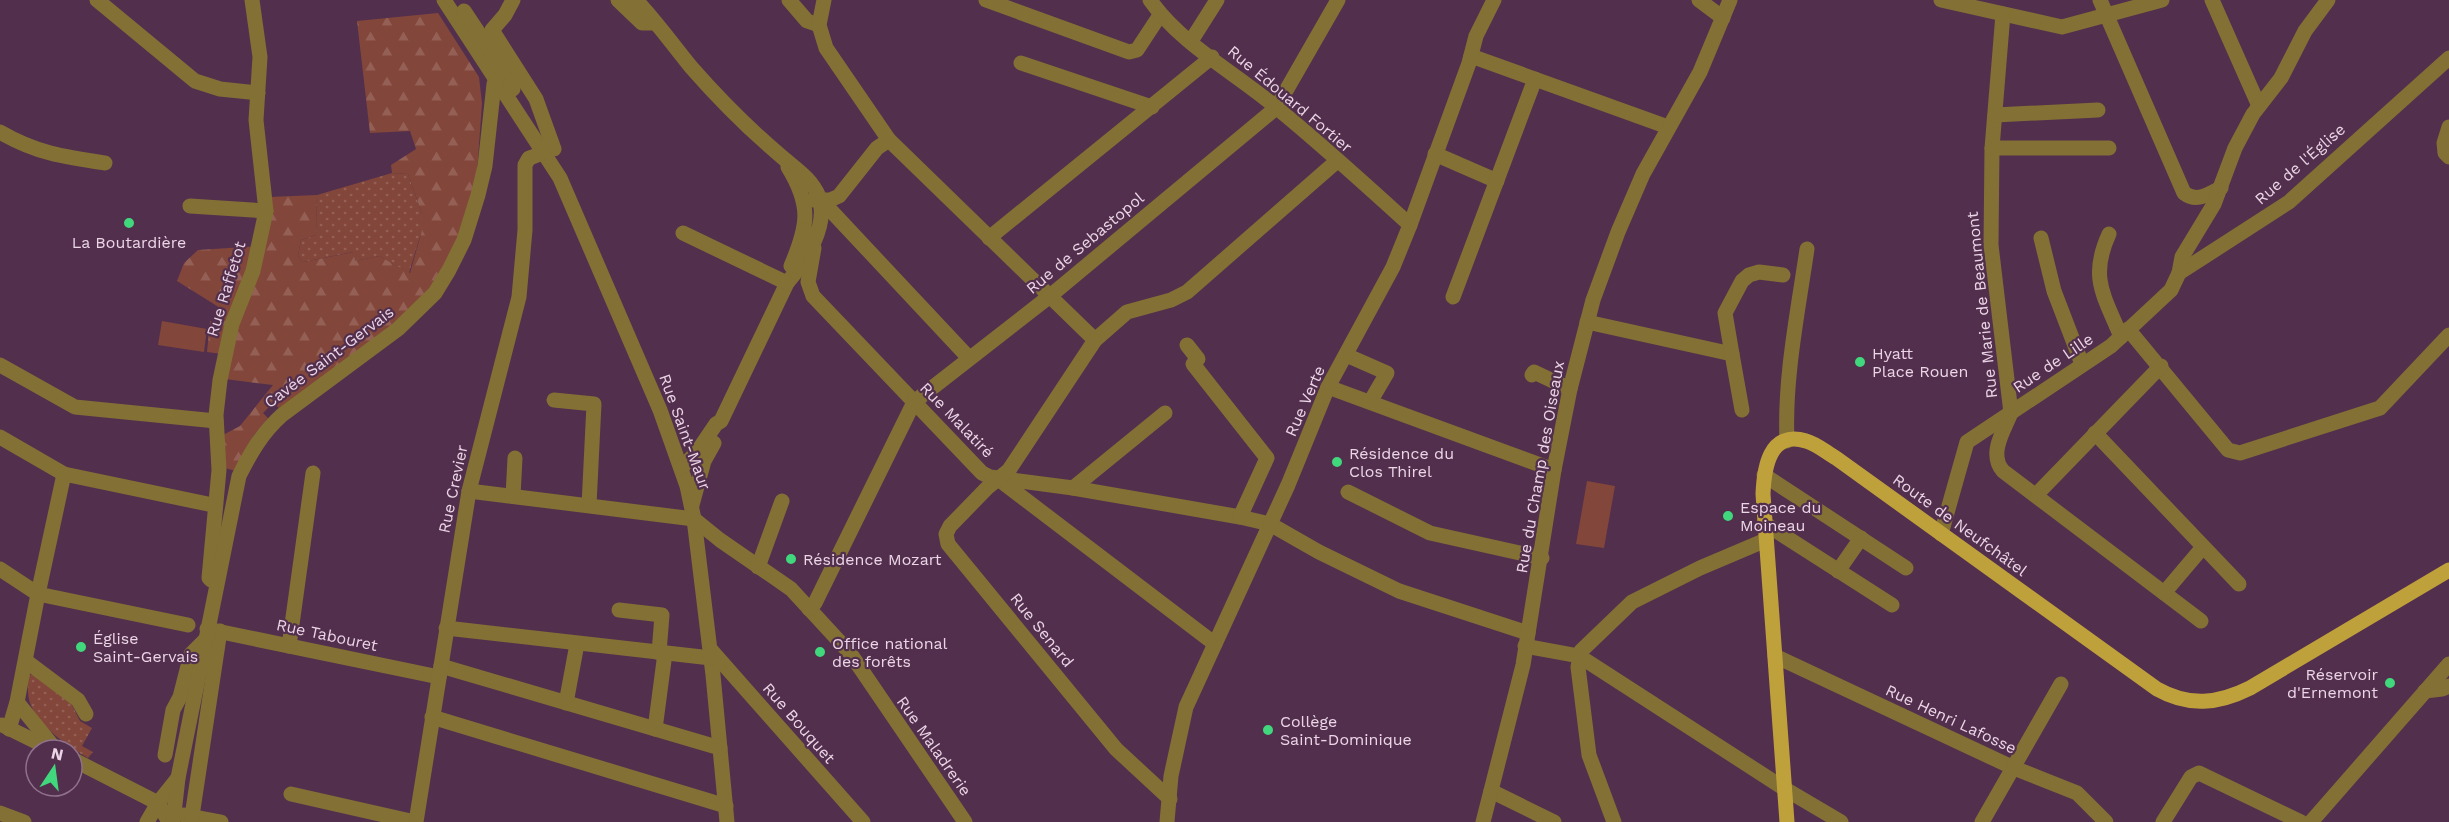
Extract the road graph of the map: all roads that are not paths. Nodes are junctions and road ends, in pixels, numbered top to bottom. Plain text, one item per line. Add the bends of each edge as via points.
1 (97, 0) edge
2 (252, 0) edge
3 (444, 0) edge
4 (457, 0) edge
5 (513, 0) edge
6 (618, 0) edge
7 (636, 0) edge
8 (789, 0) edge
9 (824, 0) edge
10 (1150, 0) edge
11 (1217, 0) edge
12 (1338, 0) edge
13 (1494, 0) edge
14 (1698, 0) edge
15 (1730, 0) edge
16 (1941, 0) edge
17 (2162, 0) edge
18 (2212, 0) edge
19 (2328, 0) edge
20 (989, 1) edge
21 (2102, 7) edge
22 (2003, 14) junction
23 (1160, 15) junction
24 (1723, 18) junction
25 (655, 23) junction
26 (819, 25) junction
27 (1191, 41) junction
28 (1471, 56) junction
29 (1212, 57) junction
30 (2449, 58) edge
31 (1021, 63) dead end
32 (1535, 79) junction
33 (500, 80) junction
34 (258, 93) junction
35 (2259, 106) junction
36 (1152, 107) junction
37 (1276, 108) junction
38 (2098, 110) dead end
39 (1995, 116) junction
40 (542, 118) junction
41 (1668, 127) junction
42 (2449, 127) edge
43 (0, 132) edge
44 (889, 140) junction
45 (547, 146) junction
46 (1992, 148) junction
47 (2109, 148) dead end
48 (1435, 154) junction
49 (2449, 157) edge
50 (1336, 161) junction
51 (105, 164) dead end
52 (1497, 181) junction
53 (2221, 188) junction
54 (812, 200) junction
55 (190, 206) dead end
56 (266, 211) junction
57 (1410, 225) junction
58 (683, 234) dead end
59 (2109, 234) dead end
60 (808, 237) junction
61 (989, 238) junction
62 (2041, 238) dead end
63 (1807, 249) dead end
64 (2179, 273) junction
65 (1784, 275) dead end
66 (787, 283) junction
67 (1050, 296) junction
68 (1453, 297) dead end
69 (1587, 322) junction
70 (2125, 333) junction
71 (2449, 335) edge
72 (1095, 340) junction
73 (1187, 345) dead end
74 (1732, 354) junction
75 (1346, 355) junction
76 (969, 358) junction
77 (2082, 364) junction
78 (0, 365) edge
79 (2161, 366) junction
80 (1532, 375) dead end
81 (1328, 387) junction
82 (1570, 389) junction
83 (554, 400) dead end
84 (914, 402) junction
85 (1370, 402) junction
86 (1742, 410) dead end
87 (1165, 413) dead end
88 (2011, 413) junction
89 (216, 421) junction
90 (721, 421) junction
91 (2095, 433) junction
92 (0, 437) edge
93 (1788, 441) junction
94 (515, 458) dead end
95 (681, 468) junction
96 (1554, 470) junction
97 (313, 473) dead end
98 (64, 474) junction
99 (1764, 475) junction
100 (997, 478) junction
101 (1073, 488) junction
102 (469, 491) junction
103 (1348, 492) dead end
104 (2036, 495) junction
105 (513, 496) junction
106 (782, 501) dead end
107 (208, 504) dead end
108 (589, 505) junction
109 (693, 512) junction
110 (1240, 517) junction
111 (1764, 523) junction
112 (1270, 524) junction
113 (1941, 534) junction
114 (1861, 538) junction
115 (1766, 540) junction
116 (2204, 547) junction
117 (1542, 558) junction
118 (758, 567) junction
119 (1906, 568) dead end
120 (0, 569) edge
121 (2449, 570) edge
122 (1838, 571) junction
123 (2239, 584) dead end
124 (216, 587) junction
125 (2163, 593) junction
126 (38, 594) junction
127 (1892, 606) dead end
128 (809, 609) junction
129 (619, 610) dead end
130 (2201, 621) dead end
131 (188, 625) dead end
132 (446, 628) junction
133 (211, 634) junction
134 (1526, 640) junction
135 (577, 644) junction
136 (1215, 644) junction
137 (289, 646) junction
138 (710, 652) junction
139 (662, 653) junction
140 (1579, 656) junction
141 (1775, 656) junction
142 (26, 661) junction
143 (2449, 664) edge
144 (440, 672) junction
145 (2061, 684) dead end
146 (2449, 686) edge
147 (2425, 691) junction
148 (17, 702) junction
149 (566, 703) junction
150 (86, 714) dead end
151 (432, 717) junction
152 (5, 727) edge
153 (655, 729) junction
154 (28, 738) edge
155 (45, 738) edge
156 (720, 747) junction
157 (165, 755) dead end
158 (84, 765) edge
159 (2014, 768) junction
160 (178, 783) junction
161 (1785, 789) junction
162 (1491, 791) junction
163 (291, 794) dead end
164 (1170, 799) junction
165 (158, 803) junction
166 (726, 806) junction
167 (0, 813) edge
168 (180, 819) edge
169 (24, 822) edge
170 (147, 822) edge
171 (221, 822) edge
172 (416, 822) edge
173 (728, 822) edge
174 (863, 822) edge
175 (965, 822) edge
176 (1167, 822) edge
177 (1483, 822) edge
178 (1554, 822) edge
179 (1614, 822) edge
180 (1787, 822) edge
181 (1841, 822) edge
182 (1982, 822) edge
183 (2106, 822) edge
184 (2163, 822) edge
185 (2301, 822) edge
186 (2311, 822) edge

1 - 34 street via 195,81 220,89
2 - 34 street, Rue Raffetot via 260,57
3 - 33 street
4 - 33 street via 504,70
5 - 40 street via 492,30 536,99
6 - 25 street via 642,23
7 - 25 street
8 - 26 street via 807,21
9 - 26 street
10 - 23 street, Rue Édouard Fortier
11 - 27 street
12 - 37 street
13 - 28 street, Rue Verte
14 - 24 street
15 - 24 street, Rue du Champ des Oiseaux
16 - 22 street
17 - 21 street
18 - 35 street
19 - 35 street via 2305,31 2281,78
20 - 23 street via 1129,52 1137,50
21 - 22 street via 2062,27
21 - 53 street via 2184,193 2199,198
22 - 39 street, Rue Marie de Beaumont
23 - 27 street, Rue Édouard Fortier
24 - 41 street, Rue du Champ des Oiseaux via 1700,72
25 - 54 street via 711,89 807,178
26 - 44 street via 826,48
27 - 29 street, Rue Édouard Fortier
28 - 32 street
28 - 48 street, Rue Verte
29 - 36 street
29 - 37 street, Rue Édouard Fortier
30 - 64 street, Rue de l'Église via 2289,202
31 - 36 street
32 - 41 street
32 - 52 street
33 - 40 street, Rue Saint-Maur via 526,108
33 - 45 street, Rue Saint-Maur
33 - 124 street, Cavée Saint-Gervais via 494,84 478,195 464,240 449,270 435,293 398,329 267,428 239,476
34 - 56 street, Rue Raffetot via 255,120
35 - 53 street via 2235,148
36 - 61 street
37 - 50 street, Rue Édouard Fortier
37 - 67 street, Rue de Sebastopol
38 - 39 street
39 - 46 street, Rue Marie de Beaumont
40 - 45 street, Rue Saint-Maur
41 - 69 street, Rue du Champ des Oiseaux via 1618,232
42 - 49 street via 2444,143
43 - 51 street via 24,146
44 - 54 street via 877,148 838,196
44 - 61 street
45 - 95 street, Rue Saint-Maur via 558,160 560,178
45 - 102 street, Rue Crevier via 525,165 519,297
46 - 47 street
46 - 88 street, Rue Marie de Beaumont via 1991,245
48 - 52 street
48 - 57 street, Rue Verte
50 - 57 street, Rue Édouard Fortier
50 - 72 street, Rue Senard via 1187,292 1127,312
52 - 68 street
53 - 64 street via 2182,257
54 - 60 street via 820,222
54 - 76 street
55 - 56 street
56 - 89 street, Rue Raffetot via 253,271 232,324
57 - 75 street, Rue Verte
58 - 66 street
59 - 70 street via 2100,254 2098,272 2102,291
60 - 66 street via 789,270
60 - 84 street, Rue Malatiré via 814,248 809,290
61 - 67 street
62 - 77 street via 2054,291
63 - 93 street via 1793,350
64 - 70 street, Rue de Lille via 2171,290
65 - 74 street via 1759,272 1742,281 1725,314
66 - 90 street
67 - 72 street
67 - 76 street, Rue de Sebastopol
69 - 74 street
69 - 82 street, Rue du Champ des Oiseaux
70 - 77 street, Rue de Lille
70 - 79 street
71 - 79 street via 2379,408 2240,453 2228,450
72 - 100 street, Rue Senard via 1009,470
73 - 110 street via 1198,359 1192,364 1267,458
74 - 86 street
75 - 81 street, Rue Verte
75 - 85 street via 1387,374
76 - 84 street, Rue de Sebastopol
77 - 88 street, Rue de Lille
78 - 89 street via 75,408
79 - 91 street
80 - 82 street via 1534,372
81 - 85 street
81 - 112 street, Rue Verte
82 - 96 street, Rue du Champ des Oiseaux
83 - 108 street via 594,404
84 - 100 street, Rue Malatiré via 982,473
84 - 128 street
85 - 96 street
87 - 101 street
88 - 104 street via 2000,439 1998,461 2003,471
88 - 113 street, Rue de Lille via 1967,442
89 - 124 street, Rue Raffetot via 219,470 209,578
90 - 95 street
90 - 109 street via 721,431 706,456
91 - 104 street
91 - 116 street
92 - 98 street
93 - 99 main road via 1772,452
93 - 113 main road, Route de Neufchâtel via 1807,441 1836,458
94 - 105 street
95 - 109 street, Rue Saint-Maur
96 - 117 street, Rue du Champ des Oiseaux
97 - 137 street
98 - 107 street
98 - 126 street
99 - 111 main road
99 - 114 street
100 - 101 street, Rue Malatiré
100 - 136 street
100 - 164 street, Rue Senard via 950,526 946,534 948,544 1116,749
101 - 110 street, Rue Malatiré
102 - 105 street
102 - 132 street, Rue Crevier
103 - 117 street via 1430,533
104 - 125 street
105 - 108 street
106 - 118 street
108 - 109 street
109 - 118 street, Rue Maladrerie
109 - 138 street, Rue Saint-Maur
110 - 112 street, Rue Malatiré
111 - 115 main road
111 - 122 street
112 - 134 street, Rue Malatiré via 1400,591
112 - 136 street, Rue Verte
113 - 121 main road, Route de Neufchâtel via 2157,689 2174,698 2196,702 2220,701 2250,688
114 - 119 street
114 - 122 street
115 - 140 street via 1632,602
115 - 141 main road
116 - 123 street
116 - 125 street
117 - 134 street, Rue du Champ des Oiseaux
118 - 128 street, Rue Maladrerie via 791,589
120 - 126 street
122 - 127 street
124 - 133 street, Cavée Saint-Gervais
125 - 130 street
126 - 131 street
126 - 142 street
128 - 175 street, Rue Maladrerie via 850,653
129 - 139 street via 662,615
132 - 135 street
132 - 144 street, Rue Crevier
133 - 137 street, Rue Tabouret
133 - 157 street via 191,654 173,710
133 - 160 street, Cavée Saint-Gervais
133 - 168 street
134 - 140 street, Rue Malatiré
134 - 162 street, Rue du Champ des Oiseaux
135 - 139 street
135 - 149 street
136 - 164 street, Rue Verte via 1186,707 1174,756
137 - 144 street, Rue Tabouret
138 - 139 street
138 - 156 street, Rue Saint-Maur
138 - 174 street, Rue Bouquet
139 - 153 street
140 - 161 street
140 - 179 street via 1589,755
141 - 159 street, Rue Henri Lafosse
141 - 161 main road
142 - 148 street
142 - 150 street via 78,700
143 - 147 street
144 - 149 street, Rue Tabouret
144 - 151 street, Rue Crevier
145 - 159 street
146 - 147 street
147 - 186 street
148 - 152 street
148 - 155 street
149 - 153 street, Rue Tabouret
151 - 166 street
151 - 172 street, Rue Crevier
152 - 154 street
153 - 156 street, Rue Tabouret
156 - 166 street, Rue Saint-Maur
158 - 165 street
159 - 182 street
159 - 183 street, Rue Henri Lafosse via 2077,793
160 - 165 street, Cavée Saint-Gervais
160 - 168 street
161 - 180 main road
161 - 181 street
162 - 177 street, Rue du Champ des Oiseaux
162 - 178 street
163 - 172 street
164 - 176 street, Rue Verte
165 - 168 street
165 - 170 street, Cavée Saint-Gervais
166 - 173 street, Rue Saint-Maur
167 - 169 street
168 - 171 street
184 - 185 street via 2191,777 2199,773

